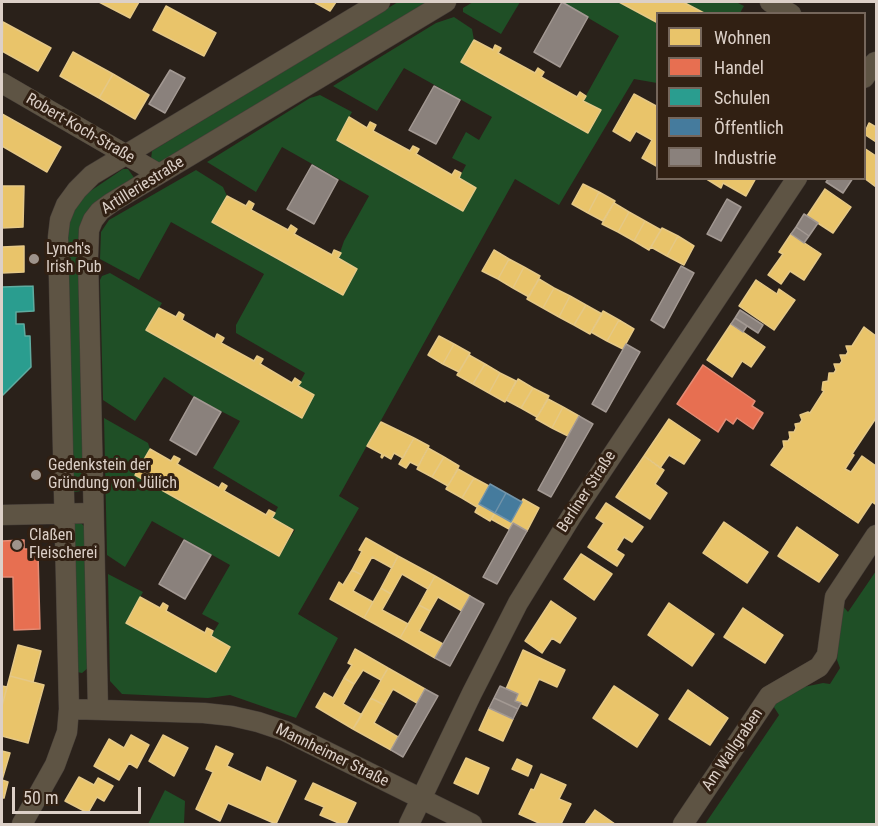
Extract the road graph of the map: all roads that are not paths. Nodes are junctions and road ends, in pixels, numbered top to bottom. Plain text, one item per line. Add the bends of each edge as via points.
1 (380, 2) edge
2 (446, 2) edge
3 (770, 2) edge
4 (788, 12) edge
5 (2, 83) edge
6 (126, 155) junction
7 (159, 174) junction
8 (796, 180) edge
9 (93, 513) junction
10 (64, 514) junction
11 (2, 515) edge
12 (876, 535) edge
13 (69, 709) junction
14 (98, 709) junction
15 (421, 800) junction
16 (22, 825) edge
17 (410, 825) edge
18 (472, 825) edge
19 (683, 825) edge

1 - 6 street, Artilleriestraße
2 - 7 street, Artilleriestraße
3 - 4 street
5 - 6 street, Robert-Koch-Straße
6 - 7 street, Robert-Koch-Straße
6 - 10 street, Artilleriestraße via 92,175 77,190 60,220
7 - 9 street, Artilleriestraße via 100,210 89,230
8 - 15 street, Berliner Straße via 571,516 518,603
9 - 10 street
9 - 14 street, Artilleriestraße
10 - 11 street
10 - 13 street, Artilleriestraße
12 - 19 street, Am Wallgraben via 836,597 827,655 819,667 769,696
13 - 14 street
13 - 16 street, Artilleriestraße via 67,732 55,765
14 - 15 street, Mannheimer Straße via 204,713 258,722 285,731
15 - 17 street, Berliner Straße
15 - 18 street

